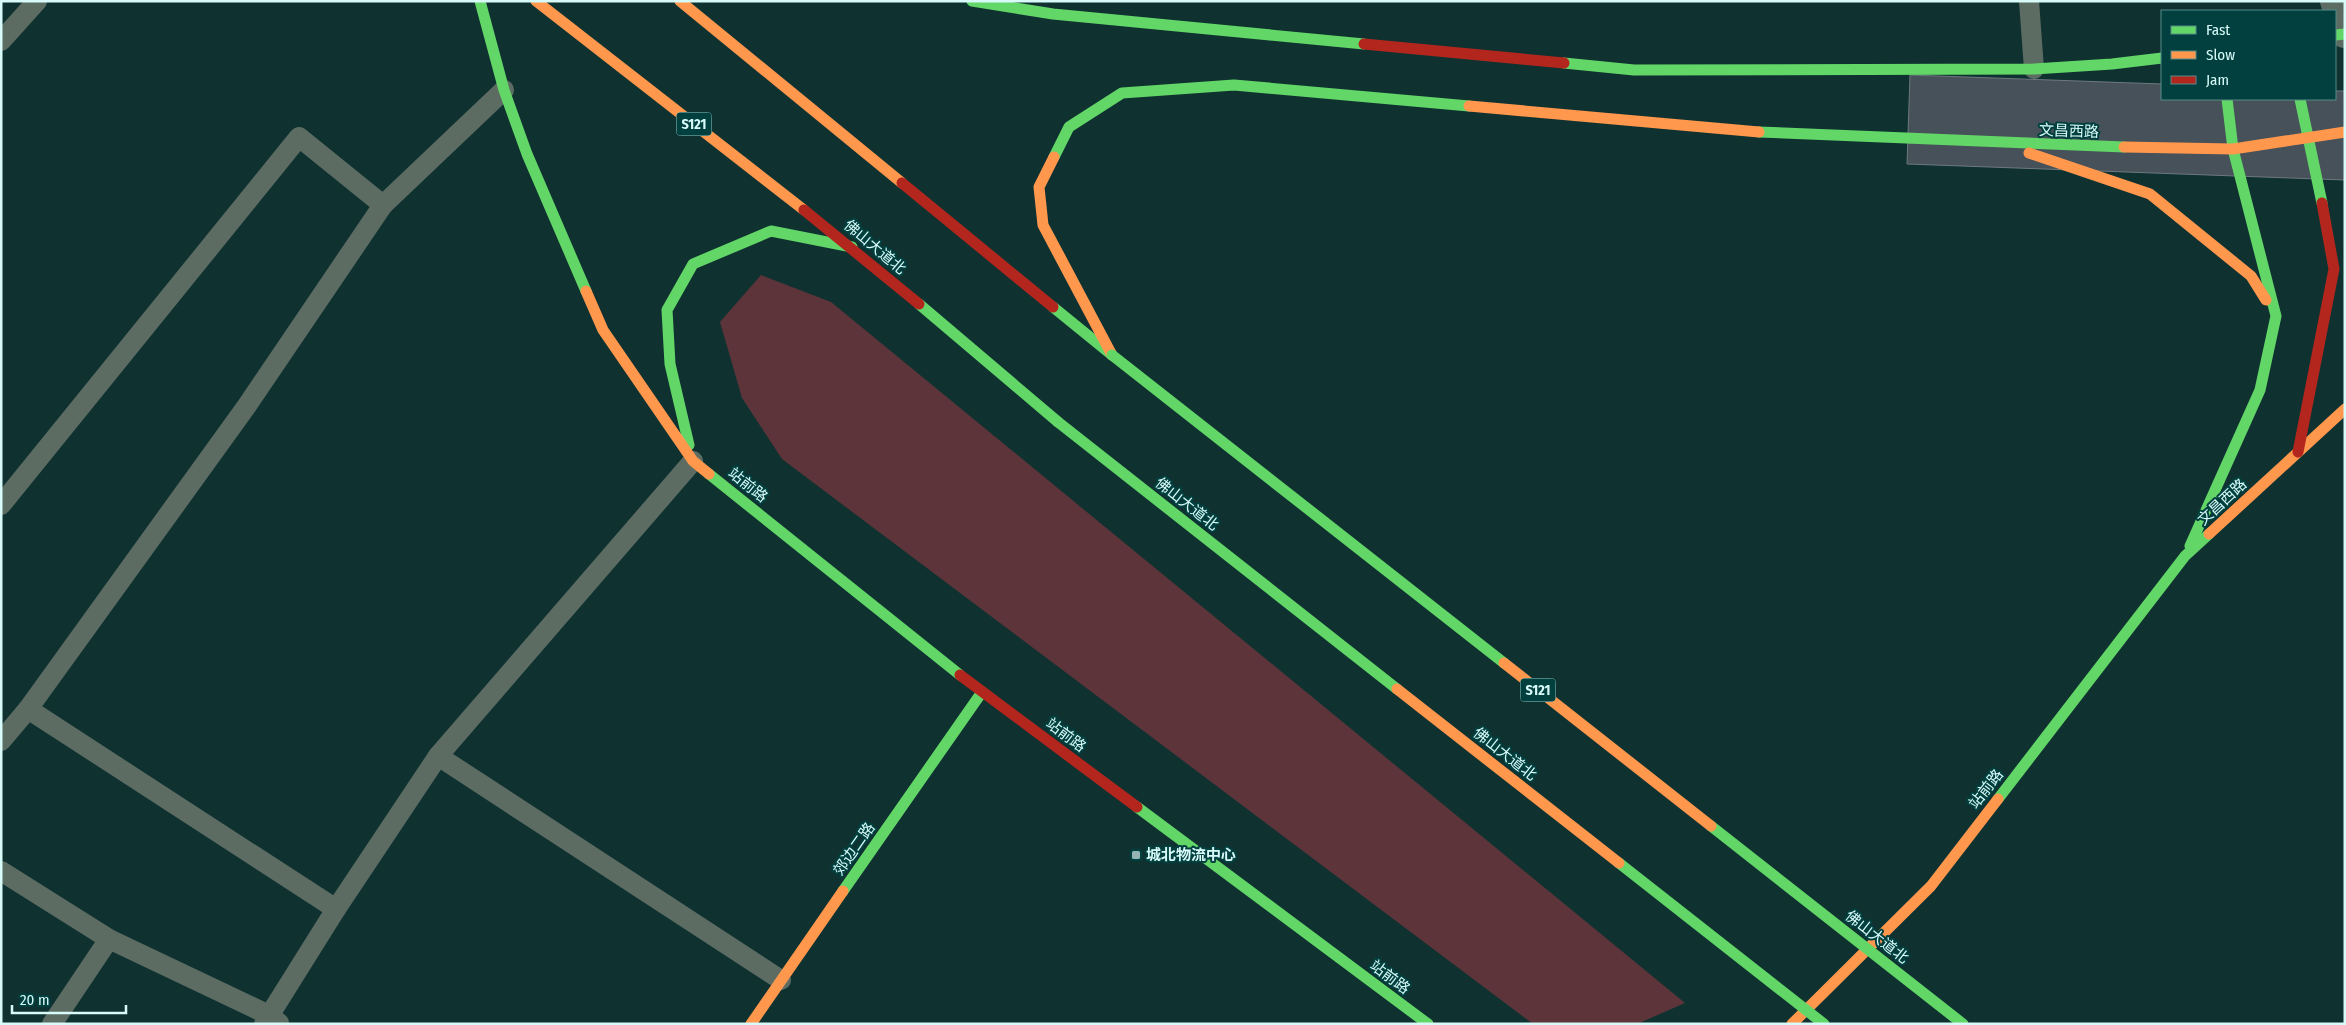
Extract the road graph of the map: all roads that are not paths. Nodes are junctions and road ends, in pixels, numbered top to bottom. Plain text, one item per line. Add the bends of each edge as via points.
1 (37, 1) edge
2 (480, 1) edge
3 (536, 1) edge
4 (680, 1) edge
5 (972, 1) edge
6 (2029, 1) edge
7 (2336, 11) edge
8 (2341, 35) edge
9 (1, 41) edge
10 (2161, 58) edge
11 (2034, 69) junction
12 (504, 90) junction
13 (2227, 100) edge
14 (2300, 100) edge
15 (2345, 132) edge
16 (2310, 137) junction
17 (1999, 143) junction
18 (2233, 149) junction
19 (383, 205) junction
20 (852, 247) junction
21 (2276, 316) junction
22 (1112, 356) junction
23 (2345, 409) edge
24 (2298, 452) junction
25 (693, 461) junction
26 (1, 505) edge
27 (2185, 556) junction
28 (982, 692) junction
29 (28, 709) junction
30 (1, 741) edge
31 (438, 756) junction
32 (1, 871) edge
33 (336, 909) junction
34 (109, 939) junction
35 (781, 980) junction
36 (271, 1021) edge
37 (1425, 1023) edge
38 (52, 1024) edge
39 (751, 1024) edge
40 (1792, 1024) edge
41 (1824, 1024) edge
42 (1963, 1024) edge

1 - 9 lane
2 - 12 main road, 站前路
3 - 20 main road, 佛山大道北 / S121
4 - 22 main road, 佛山大道北
5 - 11 main road via 1053,14 1634,70
6 - 11 lane
7 - 8 street
10 - 11 main road
12 - 19 lane
12 - 25 main road, 站前路 via 527,154 603,330
13 - 18 main road
14 - 16 main road
15 - 16 main road, 文昌西路
16 - 18 main road, 文昌西路
16 - 24 main road via 2334,269
17 - 18 main road, 文昌西路
17 - 21 main road via 2150,194 2251,276
17 - 22 main road, 文昌西路 via 1790,135 1234,85 1122,93 1069,127 1039,187 1043,225
18 - 21 main road
19 - 26 lane via 300,137
19 - 29 lane via 246,406
20 - 25 main road via 771,231 694,264 667,310 670,364
20 - 41 main road, 佛山大道北 / S121, bridge via 1058,422
21 - 27 main road via 2260,390
22 - 42 main road, 佛山大道北 / S121, bridge
23 - 24 main road, 文昌西路
24 - 27 main road, 文昌西路
25 - 28 main road, 站前路
25 - 31 lane
27 - 40 main road, 站前路 via 1930,886
28 - 35 main road, 郊边二路
28 - 37 main road, 站前路
29 - 30 lane
29 - 33 lane
31 - 33 lane
31 - 35 lane
32 - 34 lane
33 - 36 lane
34 - 36 lane
34 - 38 lane
35 - 39 main road, 郊边二路

